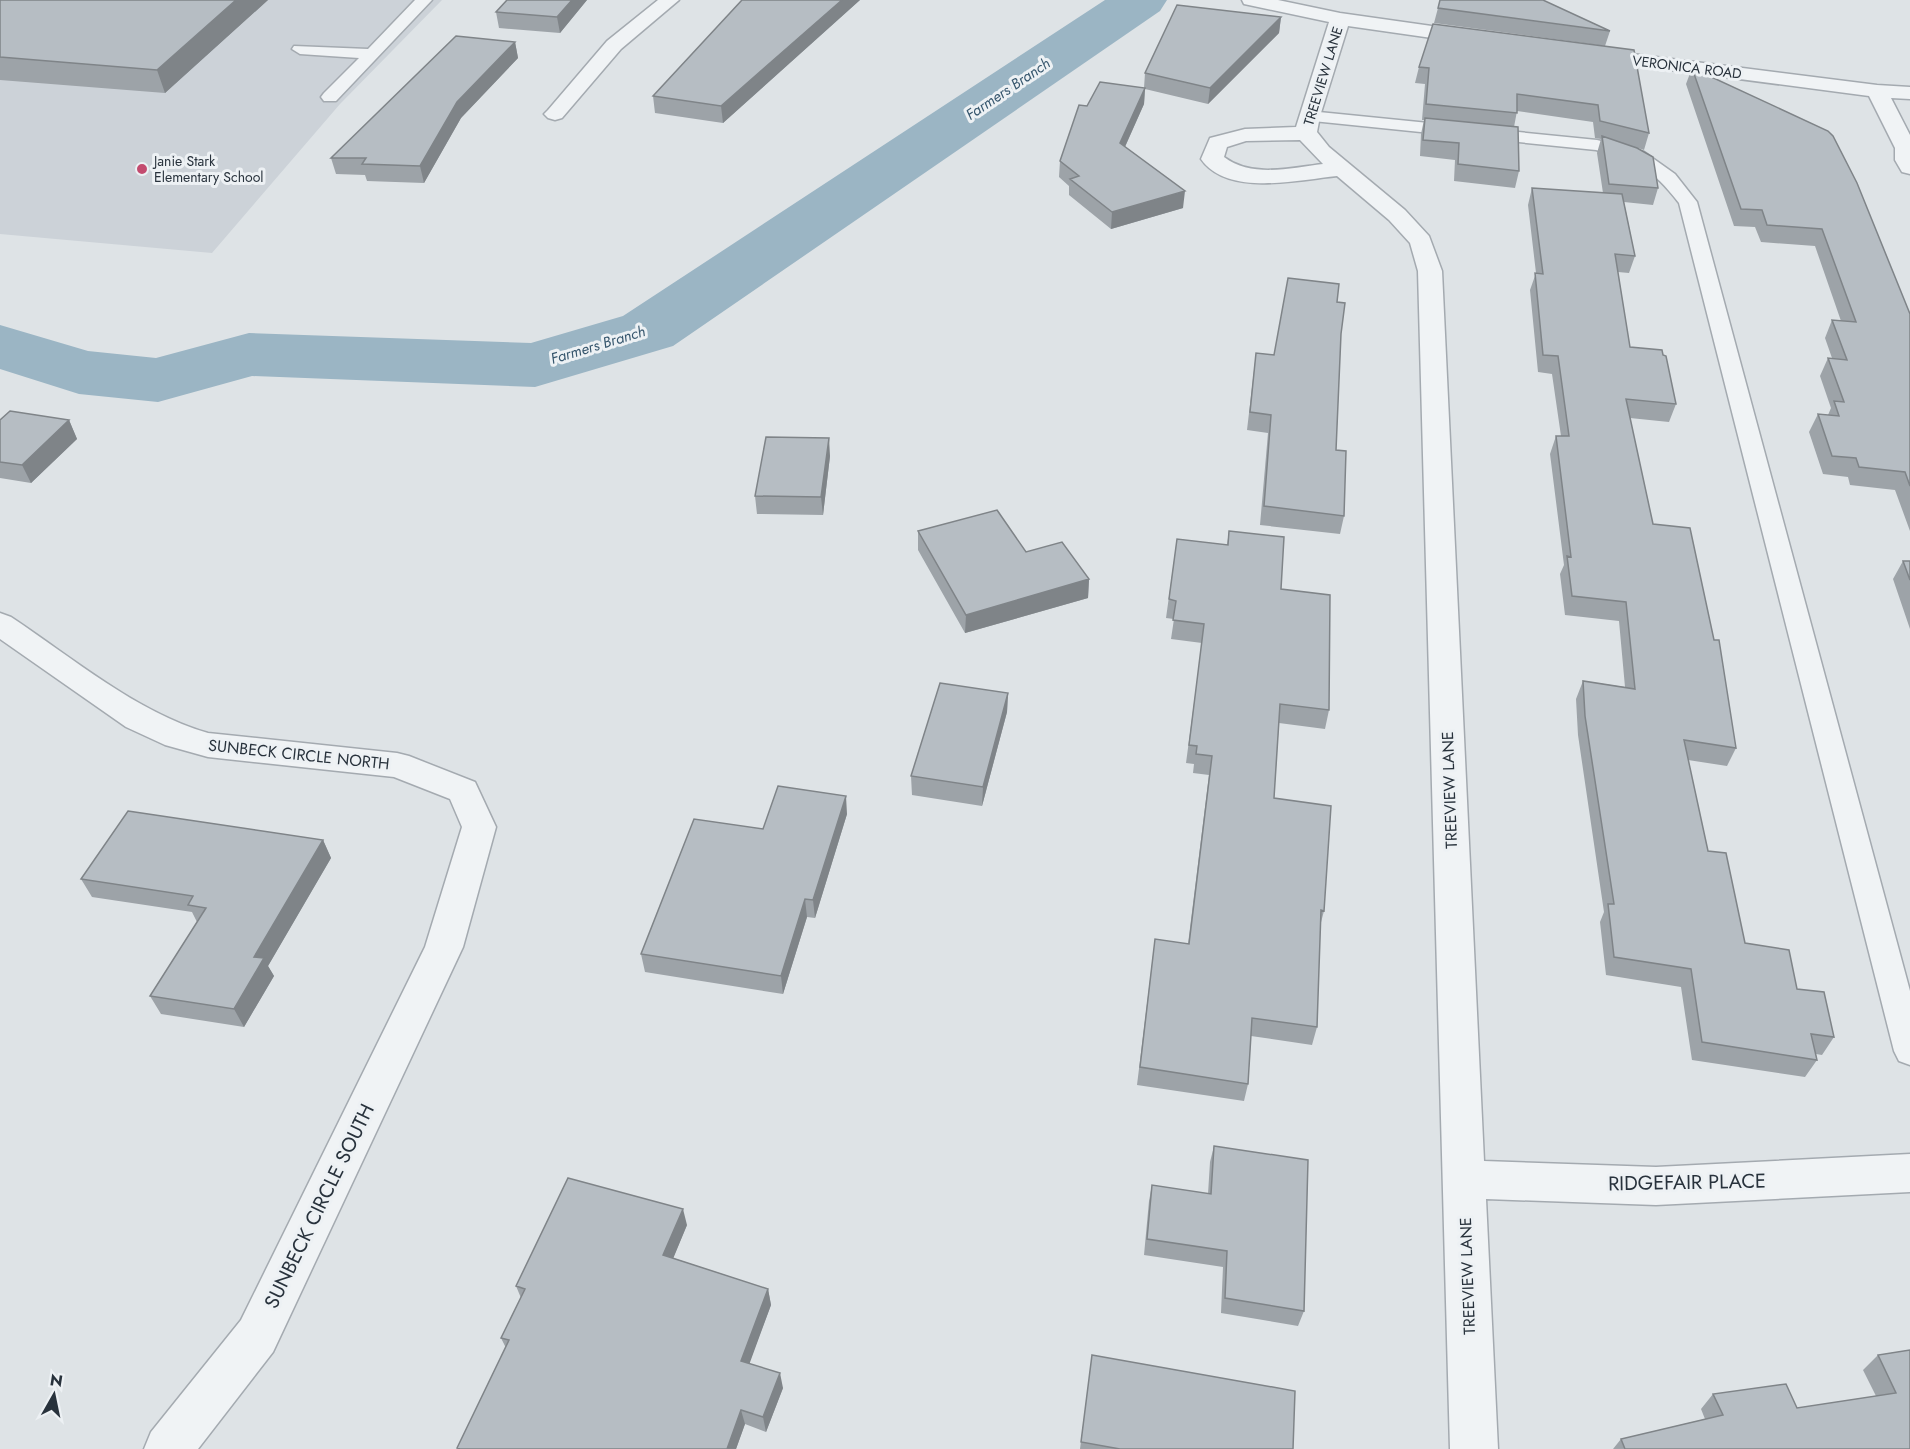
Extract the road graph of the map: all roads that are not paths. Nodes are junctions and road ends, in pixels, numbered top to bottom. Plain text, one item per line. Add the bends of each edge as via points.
1 (424, 0) edge
2 (670, 0) edge
3 (1251, 0) edge
4 (1340, 19) junction
5 (1489, 40) edge
6 (300, 49) dead end
7 (1568, 51) edge
8 (371, 54) junction
9 (1877, 91) junction
10 (1910, 93) edge
11 (330, 97) dead end
12 (555, 114) dead end
13 (1308, 124) junction
14 (1910, 167) edge
15 (1341, 169) junction
16 (0, 624) edge
17 (444, 947) joint
18 (1910, 1051) edge
19 (1910, 1173) edge
20 (1464, 1179) junction
21 (168, 1449) edge
22 (1474, 1449) edge

1 - 8 lane
2 - 12 street via 614,45
3 - 4 street
4 - 5 street
4 - 13 street, TREEVIEW LANE
6 - 8 lane
7 - 9 street, VERONICA ROAD
8 - 11 lane
9 - 10 street, VERONICA ROAD
9 - 14 street via 1906,147
13 - 15 street, TREEVIEW LANE via 1321,152
13 - 15 street, TREEVIEW LANE via 1218,143 1212,159 1231,173 1269,177
13 - 18 lane via 1597,144 1638,156 1669,178 1688,201
15 - 20 street, TREEVIEW LANE via 1397,215 1421,241 1430,271
16 - 17 street, SUNBECK CIRCLE NORTH via 138,719 177,736 208,745 397,765 463,791 479,827
17 - 21 street, SUNBECK CIRCLE SOUTH via 257,1336
19 - 20 street, RIDGEFAIR PLACE via 1656,1186
20 - 22 street, TREEVIEW LANE

